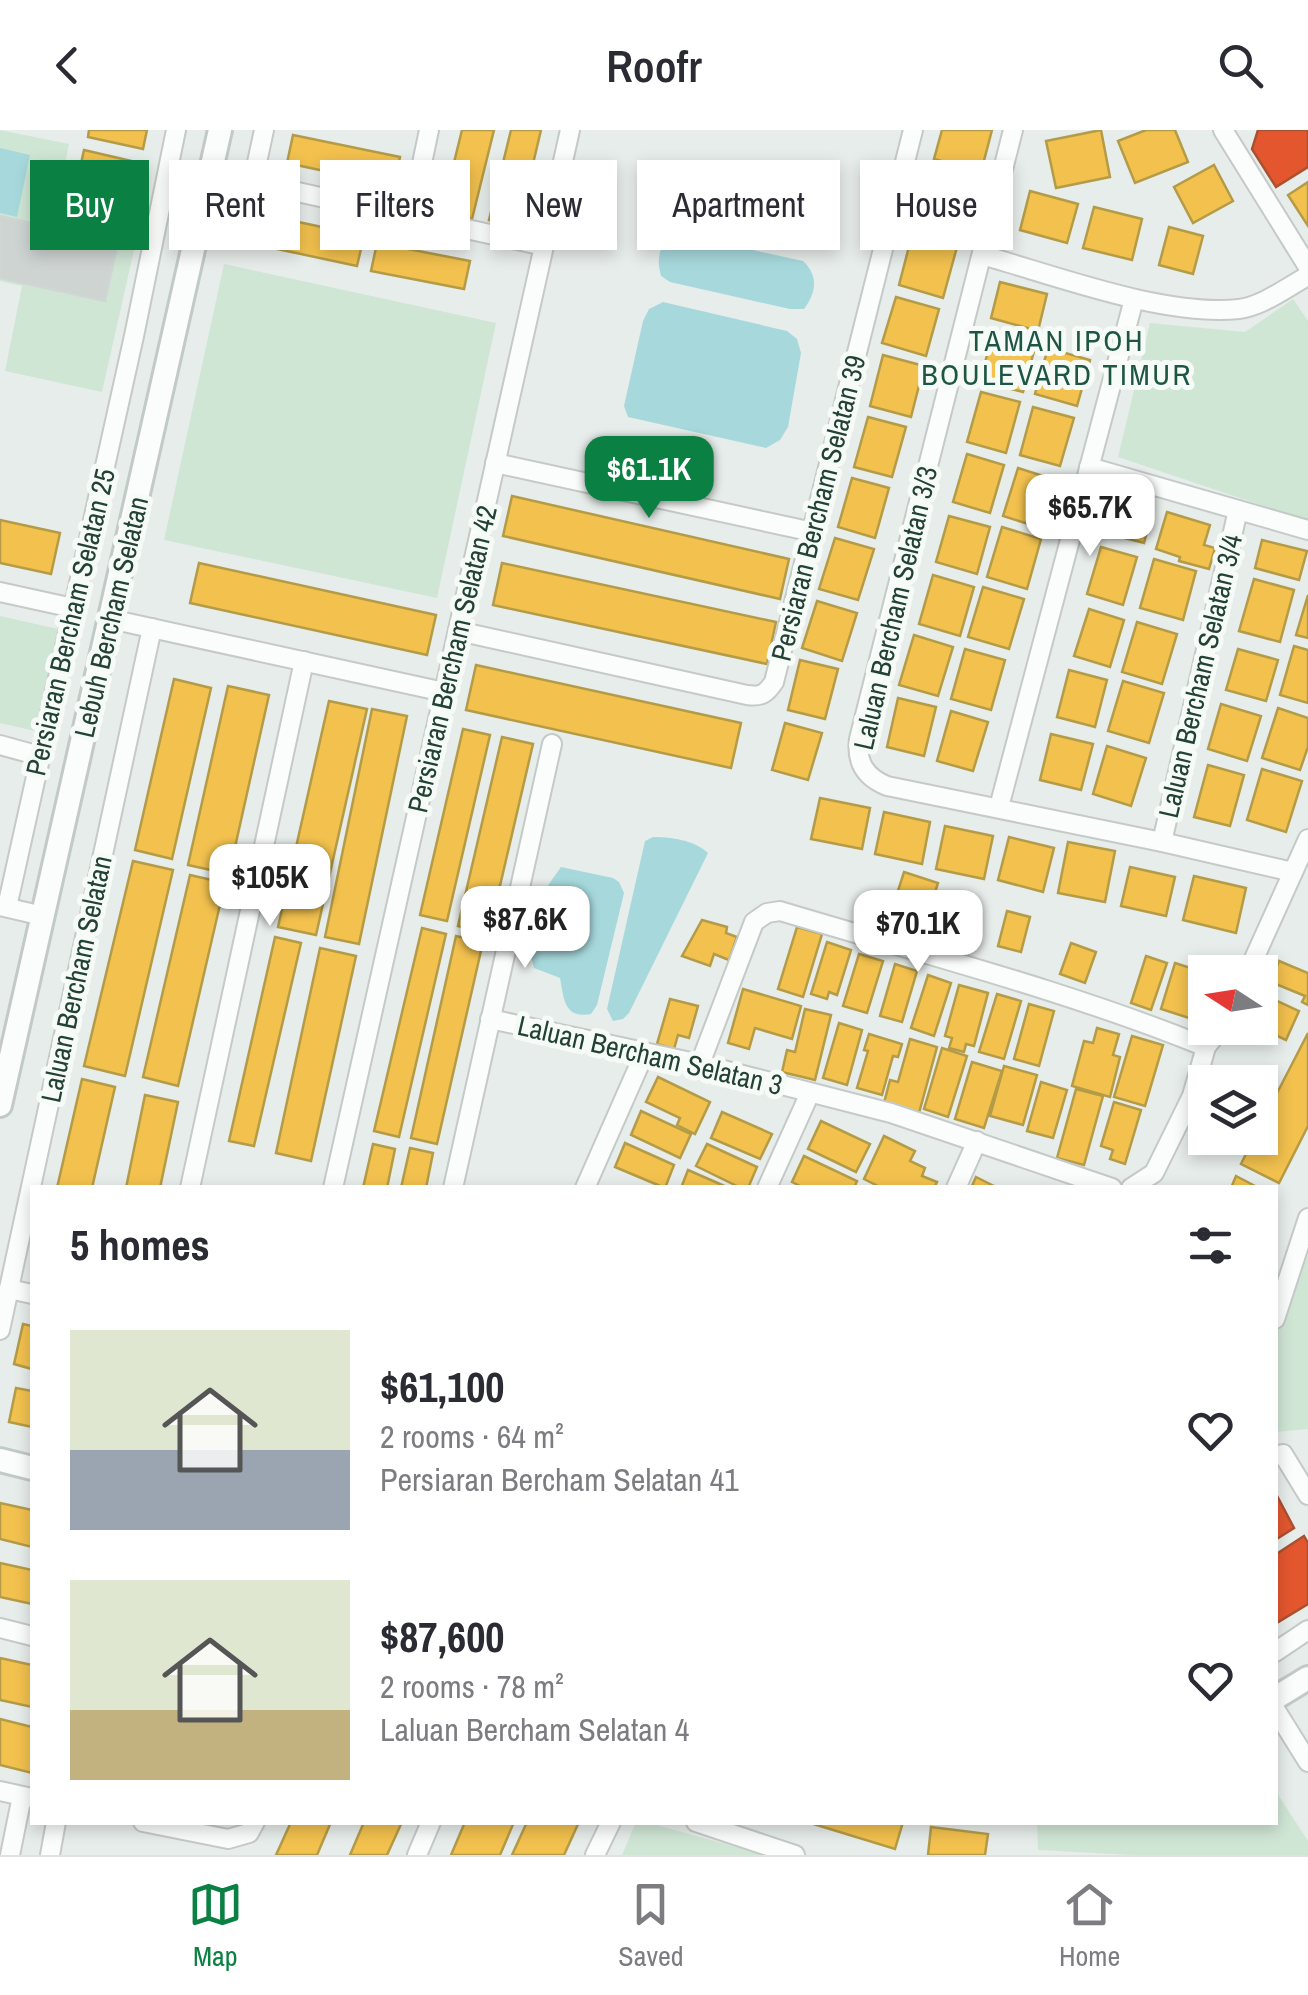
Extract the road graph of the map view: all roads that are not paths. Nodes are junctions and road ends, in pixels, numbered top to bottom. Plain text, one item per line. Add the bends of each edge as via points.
1 (176, 130) edge
2 (220, 130) edge
3 (264, 130) edge
4 (429, 130) edge
5 (570, 130) edge
6 (913, 130) edge
7 (1014, 130) edge
8 (1225, 131) edge
9 (214, 160) edge
10 (258, 160) edge
11 (423, 160) edge
12 (563, 160) edge
13 (193, 250) edge
14 (543, 250) edge
15 (982, 254) junction
16 (1308, 267) edge
17 (1308, 276) edge
18 (1134, 298) junction
19 (496, 463) junction
20 (1090, 467) junction
21 (1238, 510) junction
22 (1308, 530) edge
23 (812, 532) junction
24 (0, 592) edge
25 (73, 608) junction
26 (110, 619) junction
27 (152, 628) junction
28 (458, 631) junction
29 (304, 661) junction
30 (444, 692) junction
31 (552, 744) dead end
32 (0, 745) edge
33 (40, 756) junction
34 (999, 807) junction
35 (1308, 839) edge
36 (1162, 842) junction
37 (1293, 872) junction
38 (3, 906) edge
39 (43, 916) junction
40 (1256, 955) edge
41 (490, 1018) junction
42 (1206, 1047) joint
43 (645, 1052) junction
44 (700, 1064) junction
45 (810, 1093) junction
46 (0, 1105) edge
47 (977, 1141) junction
48 (31, 1185) edge
49 (191, 1185) edge
50 (334, 1185) edge
51 (454, 1185) edge
52 (586, 1185) edge
53 (768, 1185) edge
54 (957, 1185) edge
55 (1103, 1185) edge
56 (1136, 1185) edge
57 (30, 1192) edge
58 (1308, 1218) edge
59 (9, 1289) junction
60 (30, 1294) edge
61 (1278, 1310) edge
62 (0, 1330) edge
63 (1278, 1455) edge
64 (0, 1460) edge
65 (30, 1468) edge
66 (1308, 1494) edge
67 (0, 1628) edge
68 (1308, 1630) edge
69 (30, 1636) edge
70 (1278, 1650) edge
71 (1308, 1678) edge
72 (1278, 1696) edge
73 (1278, 1712) edge
74 (1300, 1731) edge
75 (1308, 1762) edge
76 (0, 1790) edge
77 (27, 1797) edge
78 (55, 1825) edge
79 (158, 1825) edge
80 (431, 1825) edge
81 (609, 1825) edge
82 (705, 1825) edge
83 (252, 1828) edge
84 (10, 1855) edge
85 (50, 1855) edge
86 (418, 1855) edge
87 (595, 1855) edge
88 (795, 1855) edge

1 - 25 street, Persiaran Bercham Selatan 25
2 - 9 street, Lebuh Bercham Selatan
3 - 10 street
4 - 11 street
5 - 12 street, Persiaran Bercham Selatan 42
6 - 23 street, Persiaran Bercham Selatan 39
7 - 15 street, Laluan Bercham Selatan 3/3
8 - 16 street
13 - 26 street, Lebuh Bercham Selatan
14 - 19 street, Persiaran Bercham Selatan 42
15 - 18 street
15 - 34 street, Laluan Bercham Selatan 3/3 via 857,751 866,774 887,786
17 - 18 street via 1241,309
18 - 20 street
19 - 23 street
19 - 28 street, Persiaran Bercham Selatan 42
20 - 21 street
20 - 34 street
21 - 22 street
21 - 36 street, Laluan Bercham Selatan 3/4
23 - 28 street, Persiaran Bercham Selatan 39 via 774,682 758,696
24 - 25 street
25 - 33 street, Persiaran Bercham Selatan 25
26 - 27 street
26 - 39 street, Lebuh Bercham Selatan
27 - 29 street
27 - 48 street, Laluan Bercham Selatan
28 - 30 street, Persiaran Bercham Selatan 42
29 - 30 street
29 - 49 street
30 - 50 street, Persiaran Bercham Selatan 42
31 - 41 street
32 - 33 street
33 - 38 street, Persiaran Bercham Selatan 25
34 - 36 street, Laluan Bercham Selatan 3/3
35 - 37 street
36 - 37 street, Laluan Bercham Selatan 3/3
37 - 40 street
38 - 39 street, Persiaran Bercham Selatan 25
39 - 46 street, Lebuh Bercham Selatan
41 - 43 street, Laluan Bercham Selatan 3
41 - 51 street
42 - 44 street via 978,968 780,911 754,922
42 - 56 street via 1192,1096 1154,1174
43 - 44 street, Laluan Bercham Selatan 3
43 - 52 street
44 - 45 street, Laluan Bercham Selatan 3
45 - 47 street, Laluan Bercham Selatan 3
45 - 53 street, Laluan Bercham Selatan 3
47 - 54 street
47 - 55 street, Laluan Bercham Selatan 3
57 - 59 street, Laluan Bercham Selatan
58 - 61 street
59 - 60 street
59 - 62 street, Laluan Bercham Selatan
63 - 66 street
64 - 65 street
67 - 69 street
68 - 70 street
71 - 72 street
73 - 74 street
74 - 75 street
76 - 77 street
77 - 84 street
78 - 85 street
79 - 83 street via 228,1839
80 - 86 street
81 - 87 street
82 - 88 street

